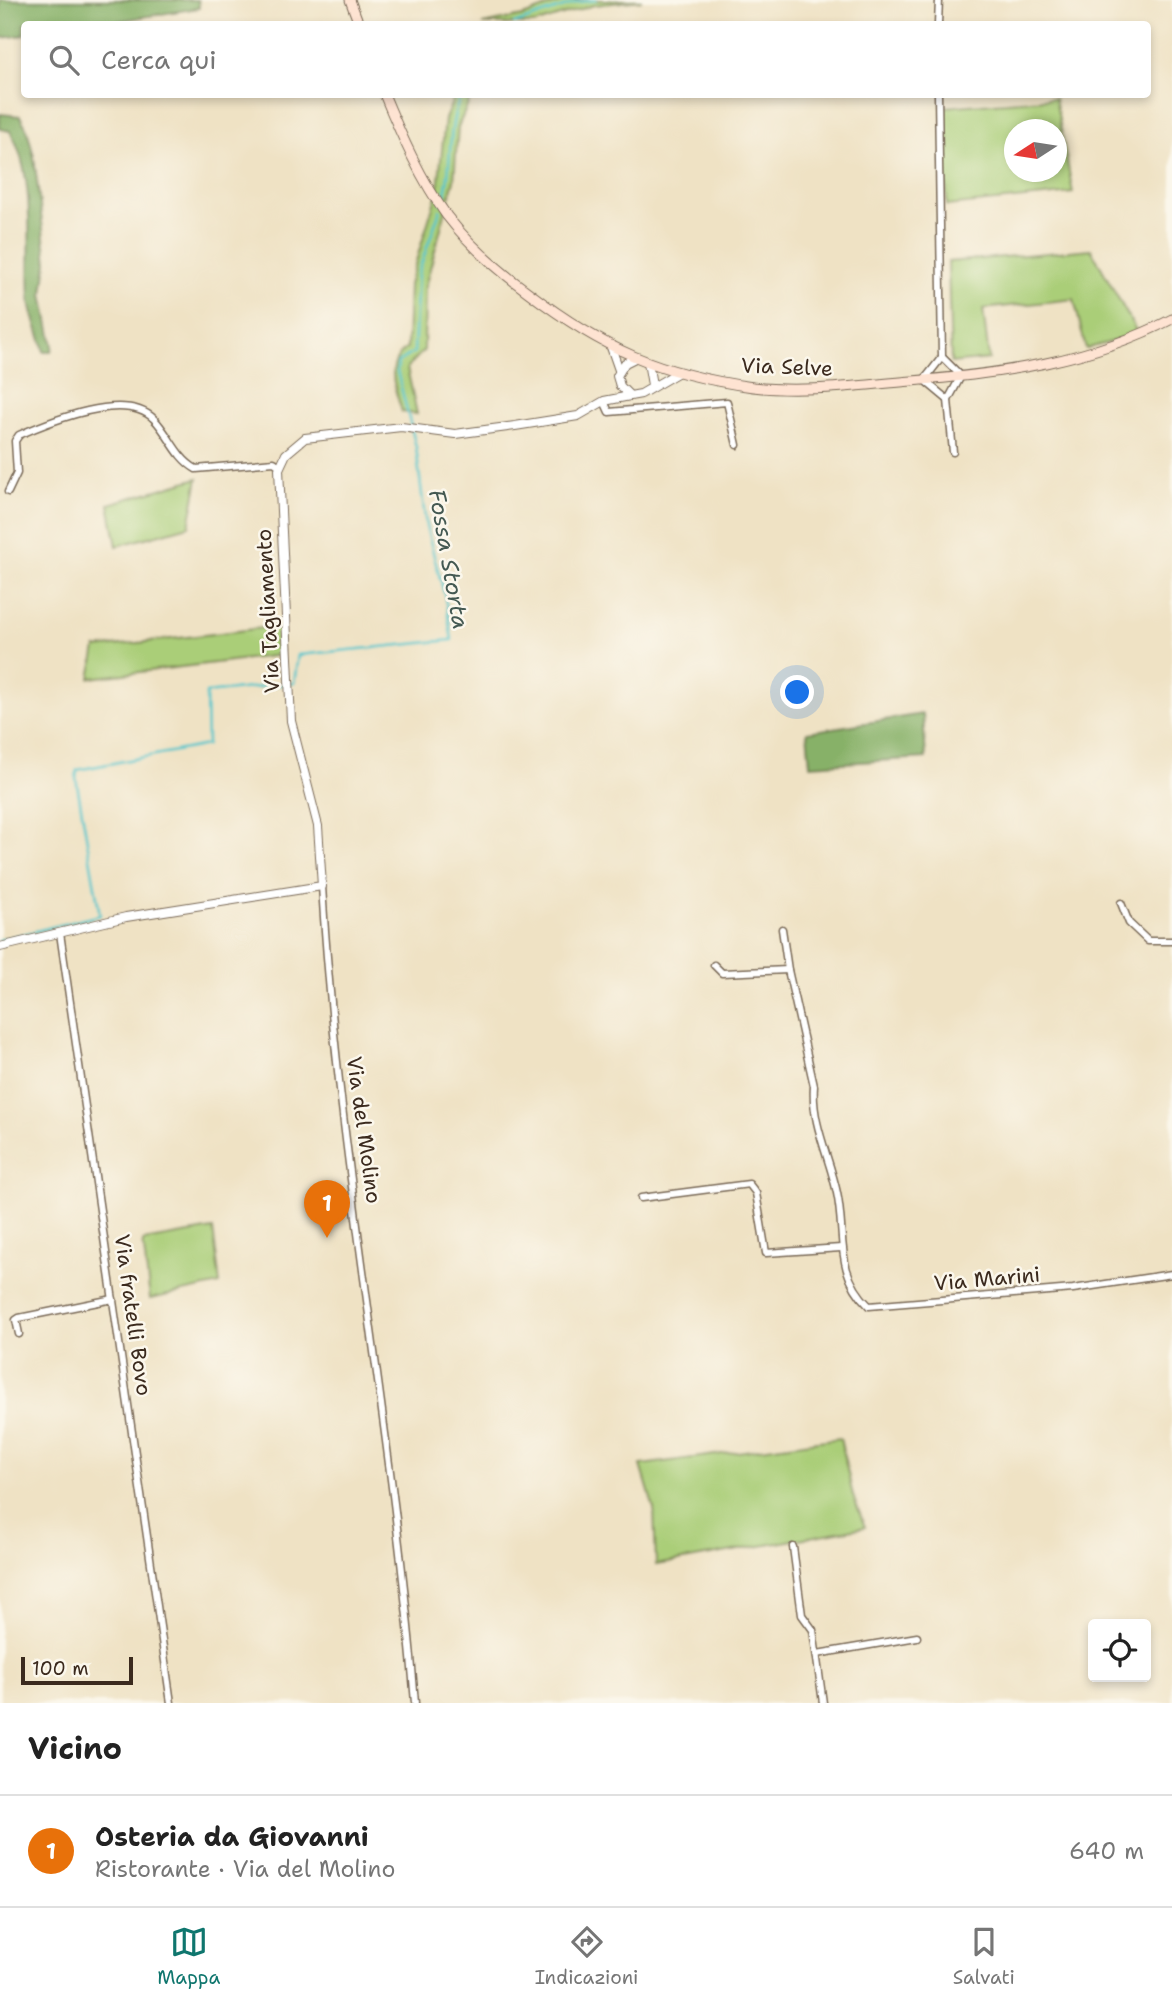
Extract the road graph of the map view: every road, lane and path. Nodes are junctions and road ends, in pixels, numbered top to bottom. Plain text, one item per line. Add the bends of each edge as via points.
1 (351, 0) edge
2 (939, 0) edge
3 (358, 21) edge
4 (938, 21) edge
5 (386, 98) edge
6 (938, 98) edge
7 (1172, 319) edge
8 (611, 347) junction
9 (942, 357) junction
10 (635, 358) junction
11 (648, 362) junction
12 (619, 370) junction
13 (677, 373) junction
14 (961, 376) junction
15 (924, 380) junction
16 (618, 382) junction
17 (652, 385) junction
18 (630, 396) junction
19 (948, 400) junction
20 (604, 401) junction
21 (737, 445) dead end
22 (953, 452) dead end
23 (280, 466) junction
24 (8, 492) dead end
25 (322, 886) junction
26 (1121, 903) dead end
27 (782, 929) dead end
28 (60, 933) junction
29 (1172, 941) edge
30 (0, 947) edge
31 (714, 965) dead end
32 (788, 970) junction
33 (642, 1198) dead end
34 (841, 1248) junction
35 (1172, 1275) edge
36 (113, 1299) junction
37 (19, 1334) dead end
38 (793, 1547) dead end
39 (917, 1637) dead end
40 (817, 1654) junction
41 (171, 1703) edge
42 (415, 1703) edge
43 (822, 1703) edge

1 - 3 main road
2 - 4 street
5 - 8 main road via 434,196 485,259 582,332
6 - 9 street
7 - 14 main road, Via Selve via 1121,343 1065,359
8 - 10 main road
8 - 12 street
9 - 14 street
9 - 15 street
10 - 11 main road
10 - 12 street
11 - 13 main road, Via Selve
11 - 17 street
12 - 16 street
13 - 15 main road, Via Selve via 755,387 818,388
13 - 17 street
14 - 15 main road, Via Selve
14 - 19 street
15 - 19 street
16 - 18 street
16 - 20 street
17 - 18 street
18 - 20 street
19 - 22 street
20 - 21 street, Via Selve via 609,412 727,402
20 - 23 street via 578,416 455,434 401,427 304,438
23 - 24 street via 195,469 153,418 139,409 122,407 68,416 19,435 15,441 18,473
23 - 25 street, Via Tagliamento via 293,734 318,826
25 - 28 street via 126,917
25 - 42 street, Via del Molino via 328,994 405,1573
26 - 29 street via 1129,923 1148,941
27 - 32 street, Via Marini
28 - 30 street
28 - 36 street, Via fratelli Bovo
31 - 32 street via 722,973
32 - 34 street, Via Marini via 814,1086 813,1105 838,1195
33 - 34 street via 749,1184 756,1193 766,1254
34 - 35 street, Via Marini via 857,1294 869,1306 1073,1289
36 - 37 street via 19,1318
36 - 41 street, Via fratelli Bovo
38 - 40 street via 802,1615 813,1630
39 - 40 street
40 - 43 street

